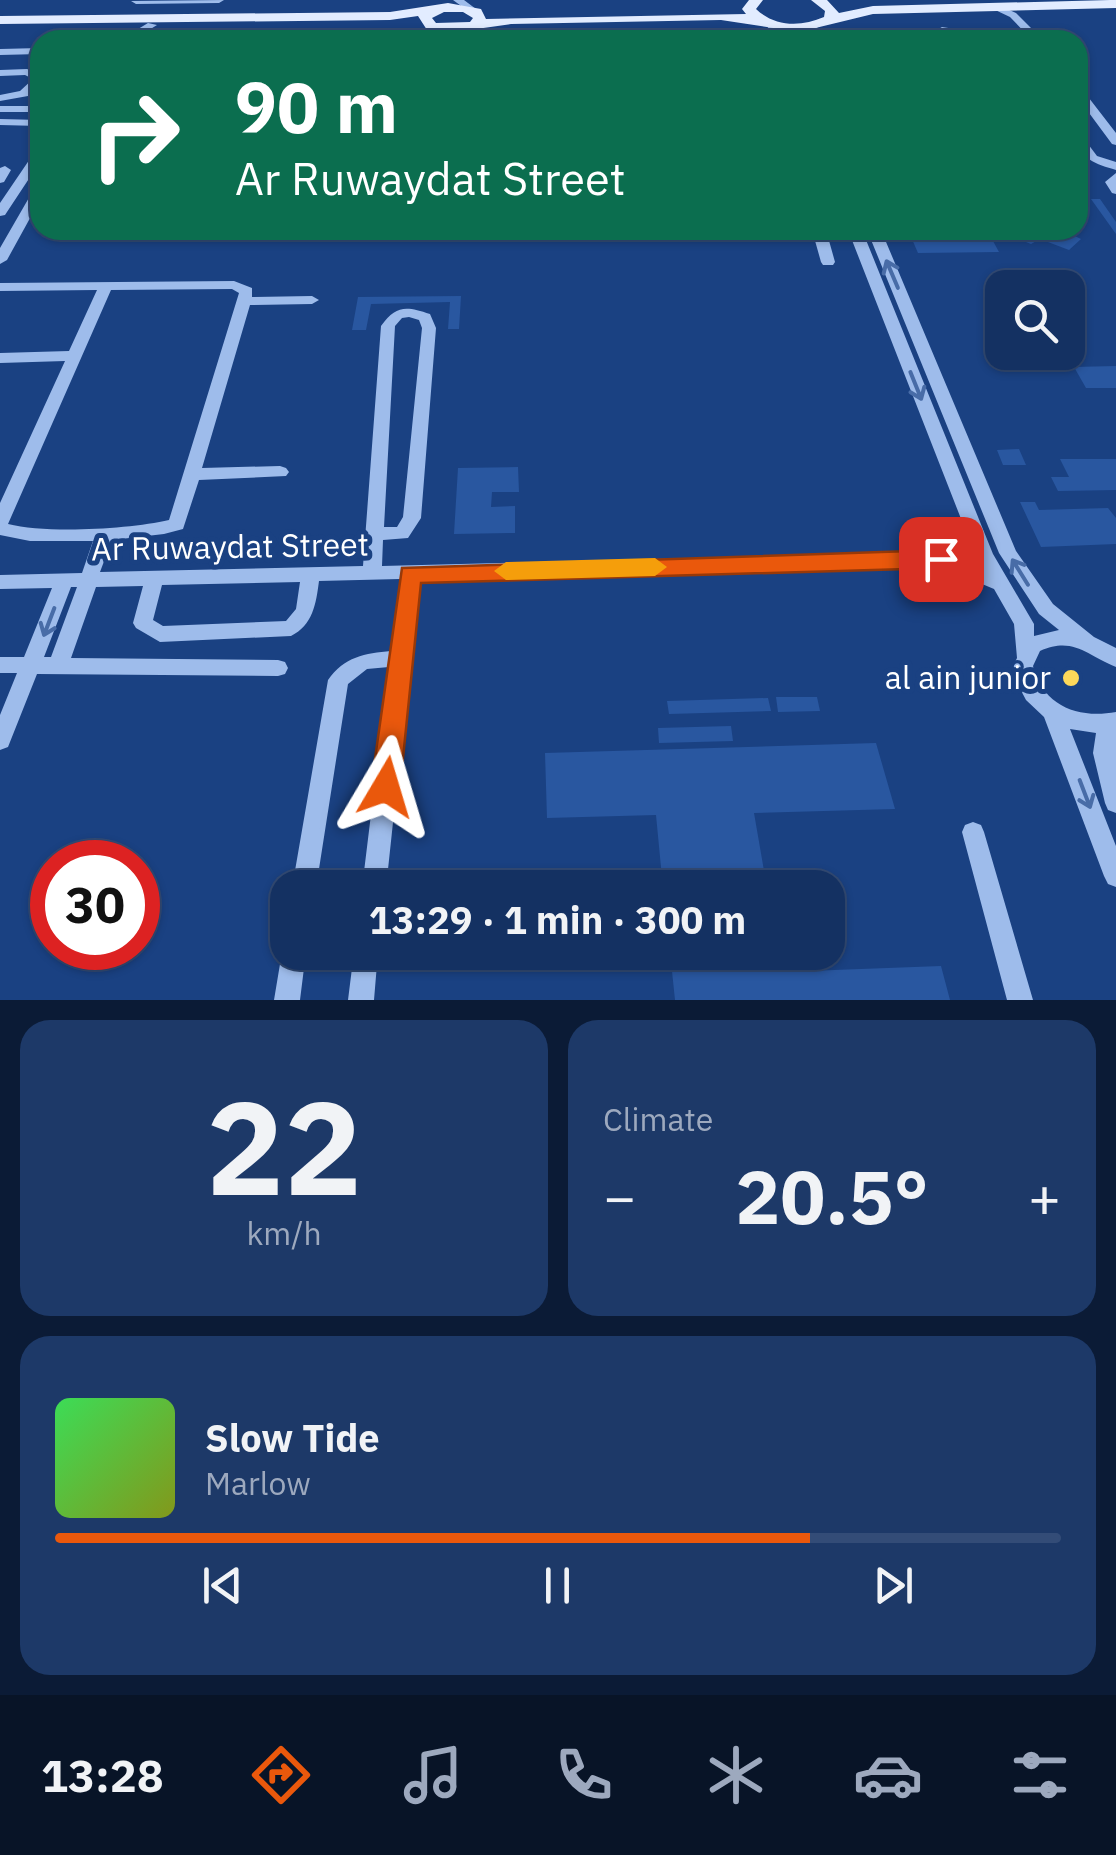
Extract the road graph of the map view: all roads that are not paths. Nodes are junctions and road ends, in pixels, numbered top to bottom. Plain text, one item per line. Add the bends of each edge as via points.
1 (136, 0) edge
2 (155, 0) edge
3 (219, 0) edge
4 (974, 0) edge
5 (754, 1) edge
6 (819, 1) edge
7 (1116, 4) edge
8 (994, 6) junction
9 (453, 19) edge
10 (831, 19) junction
11 (156, 21) junction
12 (764, 22) junction
13 (0, 23) edge
14 (814, 26) junction
15 (121, 29) edge
16 (773, 30) edge
17 (809, 30) edge
18 (1027, 30) edge
19 (30, 51) edge
20 (0, 52) edge
21 (0, 72) edge
22 (30, 73) edge
23 (30, 88) edge
24 (0, 98) edge
25 (1088, 104) edge
26 (30, 108) edge
27 (0, 109) edge
28 (30, 118) edge
29 (0, 122) edge
30 (26, 123) junction
31 (30, 123) edge
32 (1116, 141) edge
33 (1088, 151) edge
34 (30, 165) edge
35 (1116, 166) edge
36 (1116, 177) edge
37 (1116, 190) edge
38 (30, 193) edge
39 (5, 196) edge
40 (30, 204) edge
41 (0, 212) edge
42 (821, 240) edge
43 (859, 240) edge
44 (878, 240) edge
45 (5, 242) edge
46 (0, 260) edge
47 (828, 262) dead end
48 (106, 286) junction
49 (0, 287) edge
50 (245, 300) junction
51 (312, 300) dead end
52 (73, 356) junction
53 (0, 358) edge
54 (280, 472) dead end
55 (194, 474) junction
56 (0, 525) edge
57 (974, 530) junction
58 (105, 533) junction
59 (374, 534) junction
60 (941, 559) junction
61 (372, 573) junction
62 (410, 574) junction
63 (311, 575) junction
64 (154, 578) junction
65 (65, 580) junction
66 (88, 580) junction
67 (0, 582) edge
68 (999, 583) junction
69 (1087, 642) junction
70 (1025, 655) junction
71 (400, 658) junction
72 (1116, 659) edge
73 (32, 664) junction
74 (59, 664) junction
75 (0, 665) edge
76 (278, 668) dead end
77 (1053, 712) junction
78 (1112, 722) edge
79 (0, 741) edge
80 (1116, 803) edge
81 (973, 832) dead end
82 (307, 870) edge
83 (376, 870) edge
84 (1116, 876) edge
85 (291, 970) edge
86 (364, 970) edge
87 (286, 1000) edge
88 (361, 1000) edge
89 (1020, 1000) edge

1 - 2 street
1 - 15 street
2 - 3 street
2 - 11 street
4 - 6 main road
5 - 9 main road via 709,10
5 - 12 main road via 748,9
6 - 10 main road via 832,10
7 - 8 main road
8 - 10 main road via 863,10
8 - 18 street
9 - 11 main road
9 - 12 main road via 721,16
10 - 14 main road
11 - 15 main road
12 - 14 main road
12 - 16 street
13 - 15 main road
14 - 17 street
19 - 20 street
21 - 22 street
23 - 24 street
25 - 32 street
26 - 27 street
28 - 30 street
29 - 30 street
30 - 31 street
33 - 35 street via 1097,162
34 - 39 street
36 - 37 street
38 - 39 street
39 - 41 street
40 - 45 street
42 - 47 street
43 -> 57 street
69 -> 44 street via 1046,609 1008,553
45 - 46 street
48 - 49 street
48 - 50 street via 240,286
48 - 52 street
50 - 51 street
50 - 55 street
52 - 53 street
52 - 56 street
54 - 55 street
55 - 58 street via 176,524
56 - 58 street via 14,535
57 - 60 street
57 - 68 street
58 - 66 street
59 - 59 street via 388,326 397,315 417,312 429,328 412,518 402,532
59 - 61 street
60 - 62 street, Ar Ruwaydat Street
60 - 68 street, Ar Ruwaydat Street
61 - 62 street, Ar Ruwaydat Street
61 - 63 street, Ar Ruwaydat Street
62 - 71 street
63 - 64 street, Ar Ruwaydat Street
63 - 64 street via 305,612 291,628 160,634 143,623
64 - 66 street, Ar Ruwaydat Street
65 - 66 street, Ar Ruwaydat Street
65 - 67 street, Ar Ruwaydat Street
65 -> 73 street
66 - 74 street
68 - 70 street via 1024,624
69 - 70 street via 1043,640
69 - 72 street
70 - 77 street via 1024,678
71 - 82 street via 363,660 338,680
71 - 83 street
73 - 74 street
73 - 75 street
73 - 79 street
74 - 76 street
77 - 78 street via 1084,724
77 -> 84 street
78 - 80 street via 1104,753
81 - 89 street
85 - 87 street
86 - 88 street

